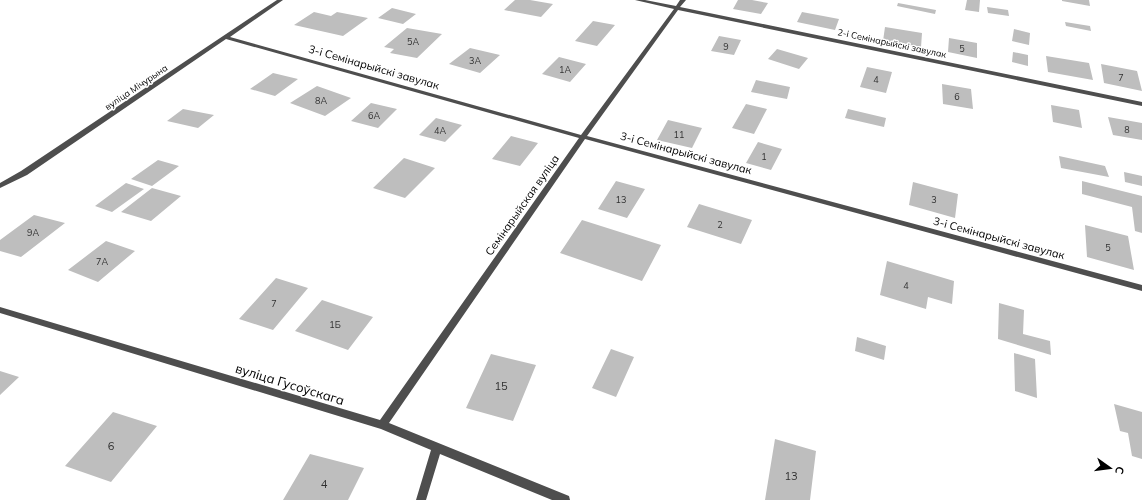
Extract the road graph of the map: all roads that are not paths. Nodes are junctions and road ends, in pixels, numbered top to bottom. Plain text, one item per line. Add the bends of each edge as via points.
1 (280, 0) edge
2 (638, 0) edge
3 (684, 0) edge
4 (677, 7) junction
5 (225, 37) junction
6 (1142, 104) edge
7 (583, 136) junction
8 (0, 186) edge
9 (1142, 288) edge
10 (0, 310) edge
11 (382, 425) junction
12 (437, 447) junction
13 (420, 500) edge
14 (565, 500) edge

1 - 5 street, вуліца Мічурына
2 - 4 street, 2-і Семінарыйскі завулак
3 - 4 street, Семінарыйская вуліца
4 - 6 street, 2-і Семінарыйскі завулак
4 - 7 street, Семінарыйская вуліца
5 - 7 street, 3-і Семінарыйскі завулак
5 - 8 street, вуліца Мічурына via 24,173
7 - 9 street, 3-і Семінарыйскі завулак
7 - 11 street, Семінарыйская вуліца
10 - 11 street, вуліца Гусоўскага
11 - 12 street, вуліца Гусоўскага
12 - 13 street
12 - 14 street, вуліца Гусоўскага

